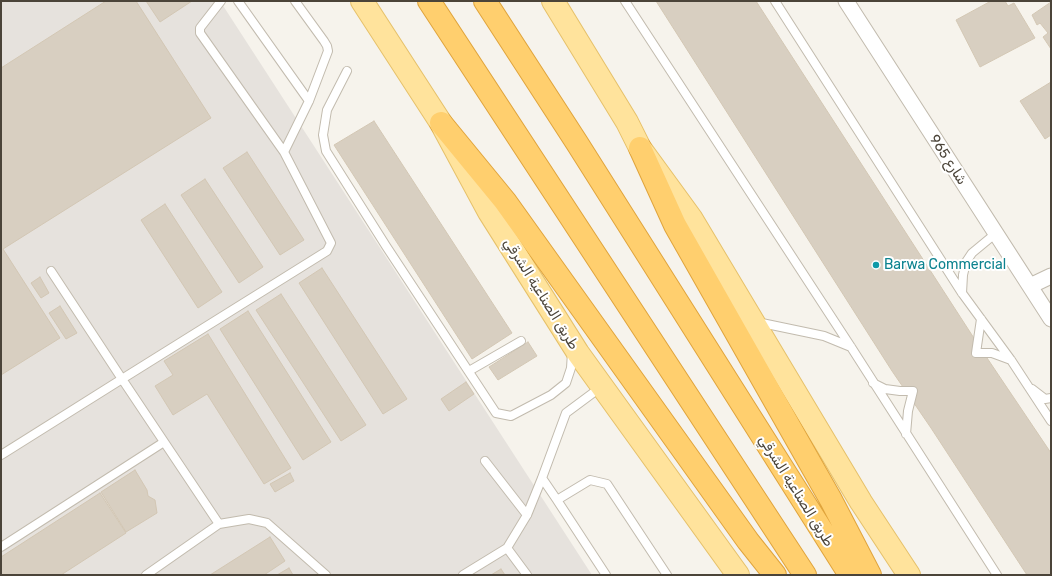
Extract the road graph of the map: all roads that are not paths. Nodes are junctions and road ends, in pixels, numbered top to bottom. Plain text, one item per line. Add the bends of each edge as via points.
1 (221, 1) edge
2 (238, 1) edge
3 (295, 1) edge
4 (362, 1) edge
5 (429, 1) edge
6 (485, 1) edge
7 (553, 1) edge
8 (625, 1) edge
9 (775, 1) edge
10 (846, 1) edge
11 (347, 71) dead end
12 (309, 101) junction
13 (441, 123) junction
14 (640, 148) junction
15 (284, 152) junction
16 (995, 234) junction
17 (51, 272) dead end
18 (1051, 276) edge
19 (1030, 286) junction
20 (962, 293) junction
21 (981, 319) junction
22 (1051, 319) edge
23 (752, 320) junction
24 (521, 341) dead end
25 (572, 344) junction
26 (851, 347) junction
27 (1011, 360) junction
28 (469, 371) junction
29 (122, 379) junction
30 (873, 383) junction
31 (1026, 383) junction
32 (602, 386) junction
33 (1051, 398) edge
34 (1051, 422) edge
35 (906, 434) junction
36 (164, 442) junction
37 (1, 455) edge
38 (485, 461) dead end
39 (542, 478) junction
40 (557, 500) junction
41 (527, 515) junction
42 (219, 524) junction
43 (1, 547) edge
44 (507, 548) junction
45 (146, 575) edge
46 (326, 575) edge
47 (463, 575) edge
48 (527, 575) edge
49 (606, 575) edge
50 (667, 575) edge
51 (738, 575) edge
52 (775, 575) edge
53 (806, 575) edge
54 (850, 575) edge
55 (870, 575) edge
56 (909, 575) edge
57 (997, 575) edge

1 - 15 lane via 200,28 200,33
2 - 12 lane
3 - 12 lane via 328,51
4 - 13 main road, طريق الصناعية الشرقي
5 - 53 highway
6 - 54 highway, طريق الصناعية الشرقي
7 - 14 main road via 627,122
8 - 26 lane
9 - 20 lane
10 - 16 street, شارع 965
11 - 28 lane via 327,110 323,135 326,151
12 - 15 lane
13 - 25 main road, طريق الصناعية الشرقي via 489,212
13 - 52 highway via 505,201
14 - 23 main road via 691,218
14 - 55 highway via 675,225 831,500
15 - 29 lane via 332,243 327,251
16 - 19 street, شارع 965
16 - 20 lane via 972,253 966,262
17 - 29 lane
18 - 19 street
19 - 22 street, شارع 965
20 - 21 lane
21 - 27 lane
21 - 27 lane via 976,353 992,354
23 - 26 lane via 824,336
23 - 56 main road via 861,502
24 - 28 lane
25 - 28 lane via 571,368 566,383 551,395 511,416 496,413
25 - 32 main road, طريق الصناعية الشرقي
26 - 30 lane
27 - 31 lane
29 - 36 lane
29 - 37 lane
30 - 35 lane
30 - 35 lane via 900,392 913,391
31 - 33 lane via 1045,399
31 - 34 lane
32 - 39 lane via 566,413
32 - 51 main road, طريق الصناعية الشرقي
35 - 57 lane
36 - 42 lane
36 - 43 lane
38 - 41 lane
39 - 40 lane
39 - 41 lane
40 - 49 lane
40 - 50 lane via 590,480 607,484
41 - 44 lane
42 - 45 lane
42 - 46 lane via 249,519 267,523
44 - 47 lane
44 - 48 lane

